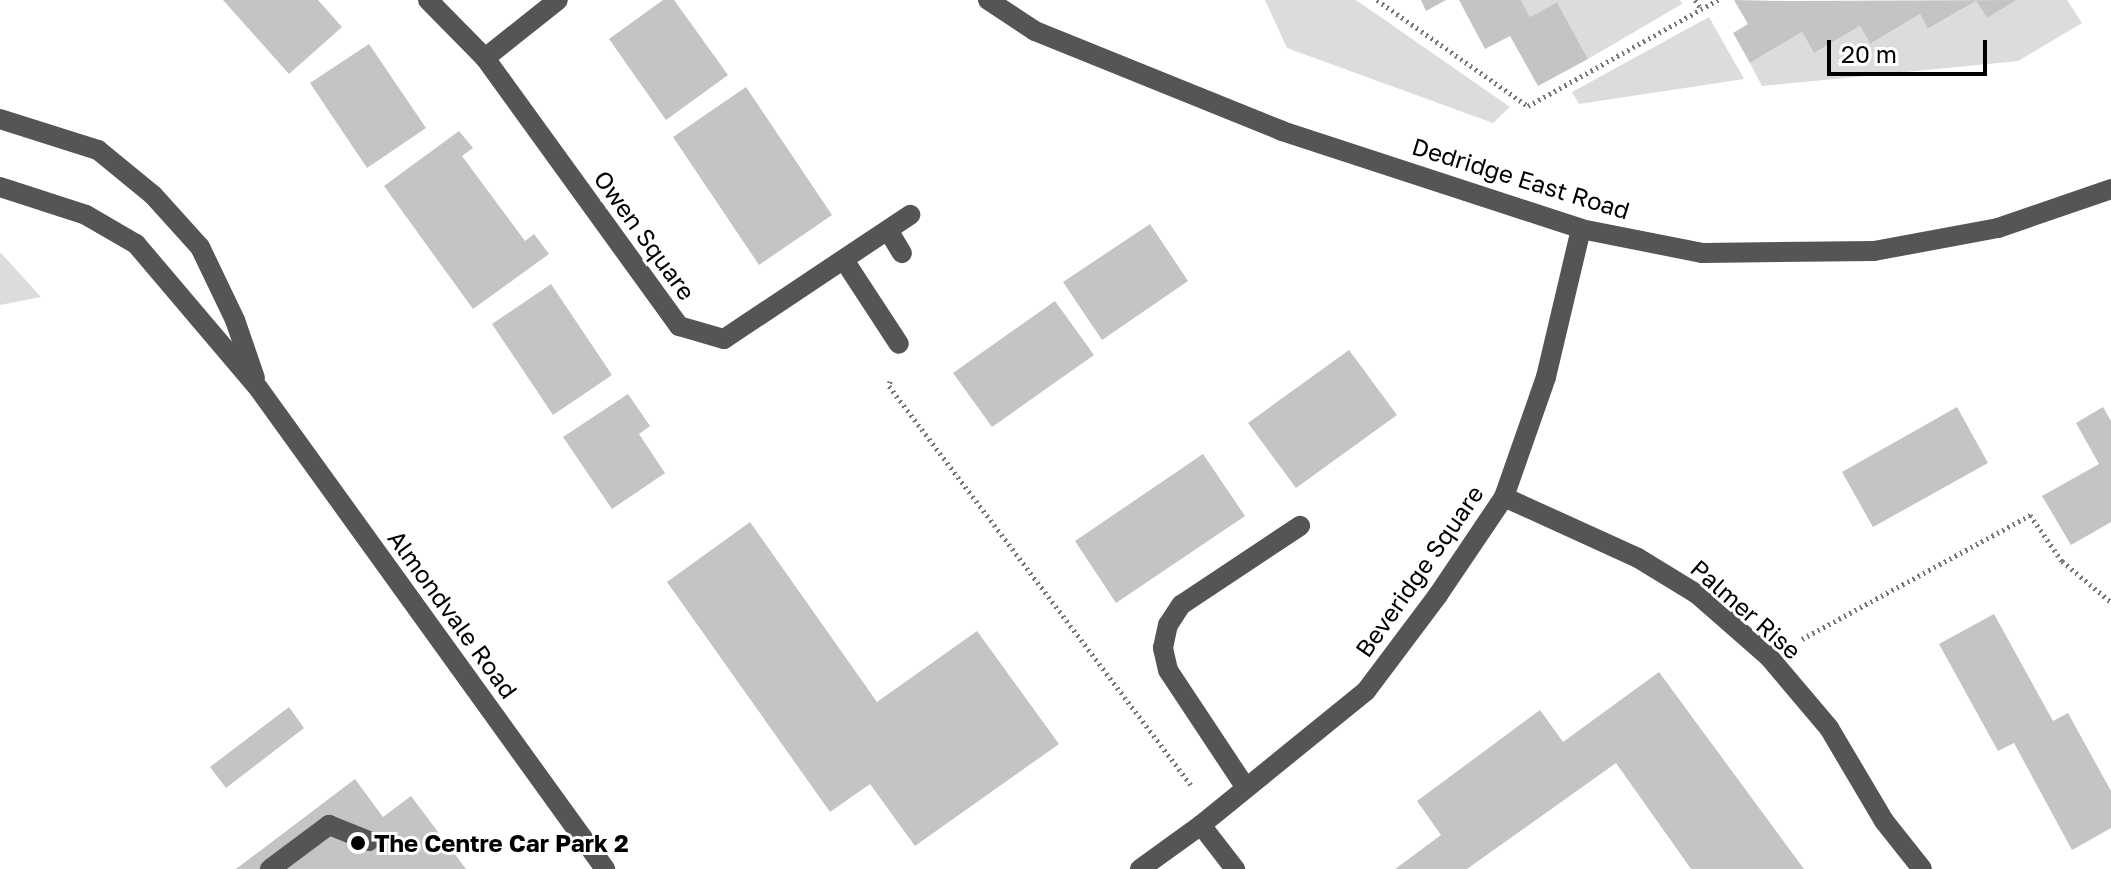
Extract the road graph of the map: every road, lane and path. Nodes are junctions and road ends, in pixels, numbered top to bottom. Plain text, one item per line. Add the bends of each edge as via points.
1 (428, 0) edge
2 (558, 0) edge
3 (988, 0) edge
4 (1377, 0) edge
5 (1695, 0) edge
6 (1718, 0) edge
7 (1701, 9) junction
8 (485, 58) junction
9 (0, 119) edge
10 (0, 187) edge
11 (2111, 189) edge
12 (910, 215) dead end
13 (1581, 229) junction
14 (888, 230) junction
15 (902, 253) dead end
16 (844, 260) junction
17 (899, 344) joint
18 (259, 389) junction
19 (1504, 497) junction
20 (1300, 526) dead end
21 (2111, 602) edge
22 (1769, 657) junction
23 (1246, 788) junction
24 (1207, 820) junction
25 (369, 841) dead end
26 (270, 869) edge
27 (605, 869) edge
28 (1140, 869) edge
29 (1235, 869) edge
30 (1922, 869) edge

1 - 8 street, Owen Square
2 - 8 street
3 - 13 street, Dedridge East Road via 1035,31 1282,131
4 - 7 path via 1528,106
5 - 7 path
6 - 7 path
8 - 16 street, Owen Square via 679,326 724,339
9 - 18 street, Almondvale Road via 98,150 153,195 200,247 235,320
10 - 18 street, Almondvale Road via 86,215 136,244
11 - 13 street, Dedridge East Road via 1998,228 1874,251 1702,253
12 - 14 street, Owen Square
13 - 19 street, Beveridge Square via 1546,377
14 - 15 street
14 - 16 street, Owen Square
16 - 17 street
17 - 24 path via 889,386
18 - 27 street, Almondvale Road
19 - 22 street, Palmer Rise via 1638,558 1697,594
19 - 23 street, Beveridge Square via 1366,691
20 - 23 street via 1181,605 1165,636 1168,670
21 - 22 path via 2062,561 2030,515
22 - 30 street, Palmer Rise via 1829,728 1884,821
23 - 24 street, Beveridge Square
24 - 28 street, Beveridge Square
24 - 29 street
25 - 26 street via 329,825

